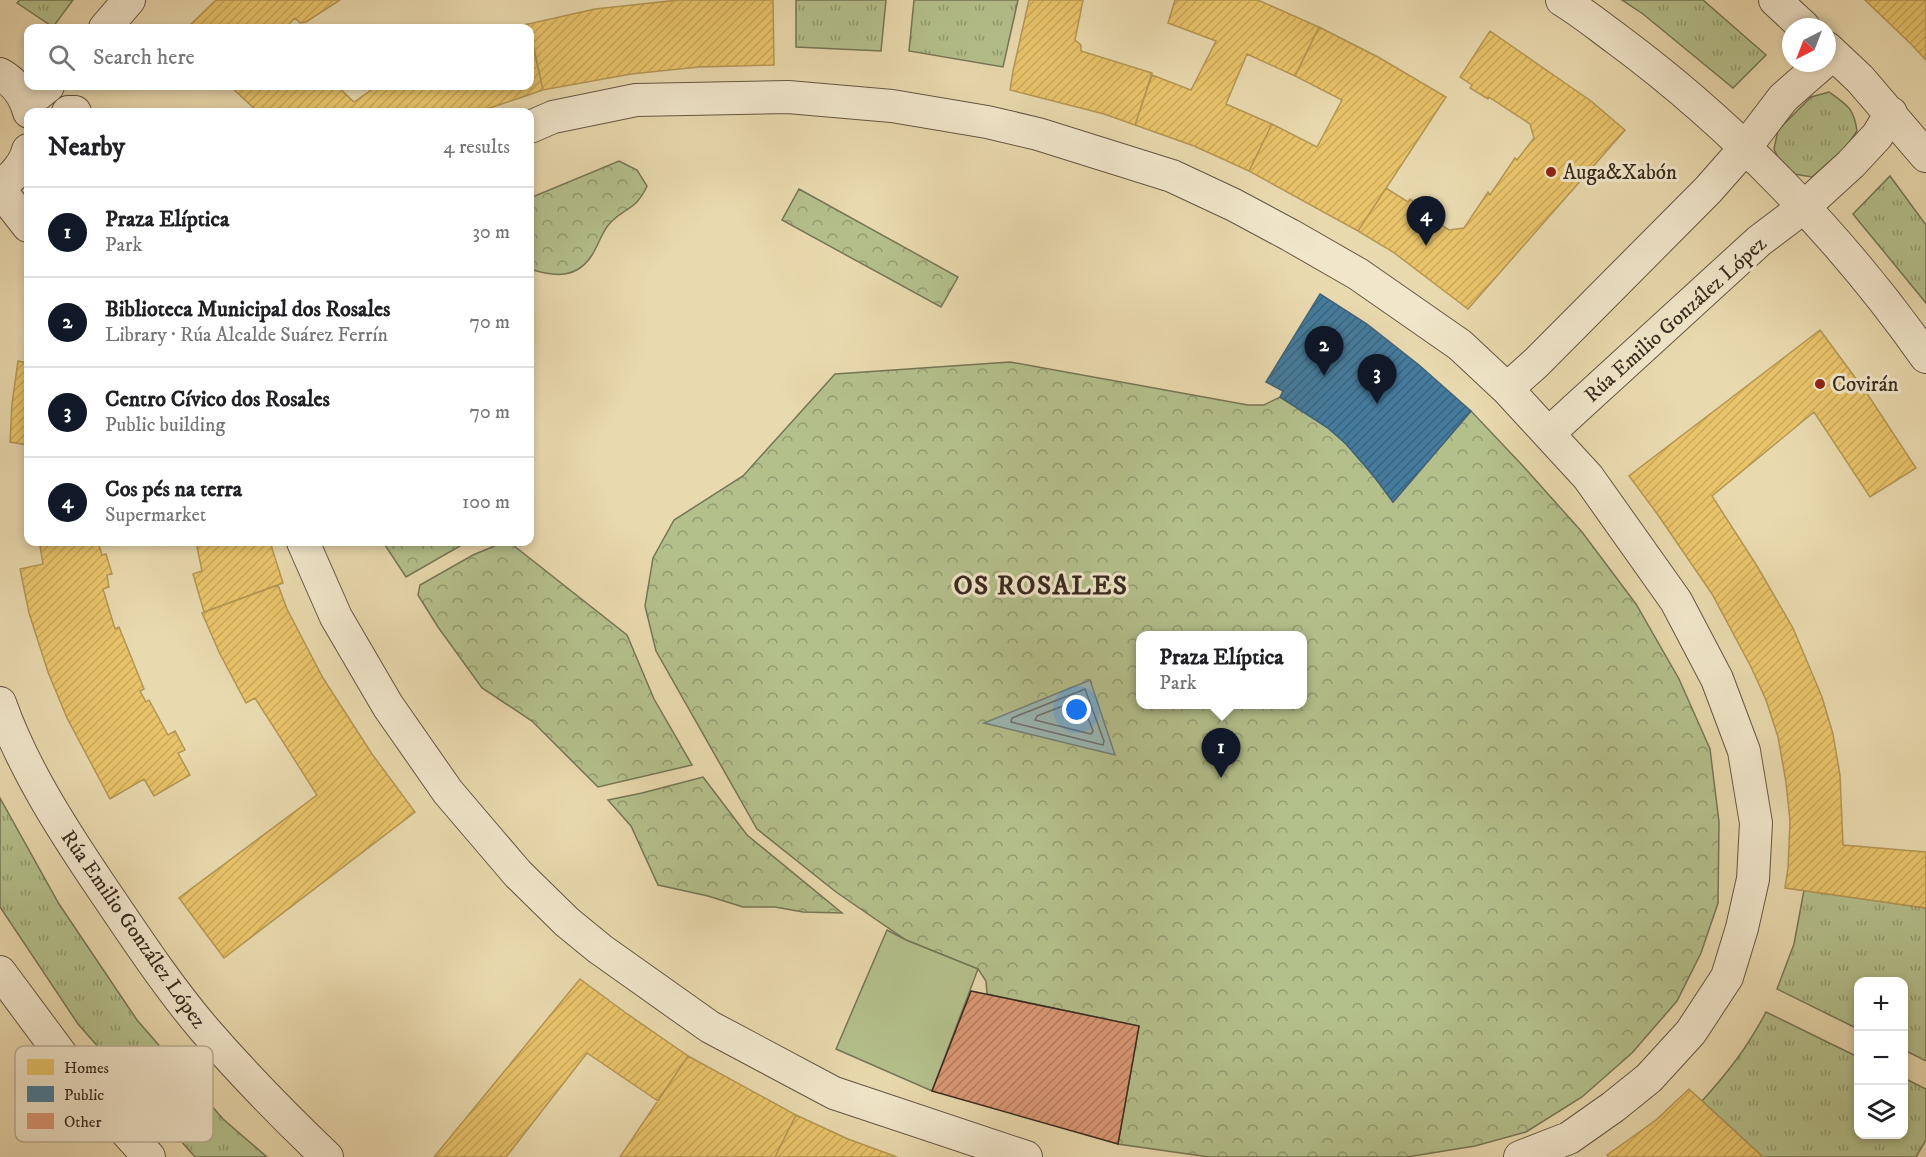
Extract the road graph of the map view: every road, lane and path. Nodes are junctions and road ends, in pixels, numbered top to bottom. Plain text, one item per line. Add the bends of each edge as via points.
1 (129, 0) edge
2 (1562, 0) edge
3 (1778, 1) edge
4 (1795, 18) edge
5 (108, 24) edge
6 (1836, 62) edge
7 (1811, 72) edge
8 (0, 74) edge
9 (35, 100) edge
10 (1891, 113) junction
11 (534, 125) edge
12 (1744, 148) junction
13 (1926, 156) edge
14 (24, 160) edge
15 (0, 188) edge
16 (1804, 207) junction
17 (24, 221) edge
18 (1926, 357) edge
19 (1507, 389) junction
20 (1549, 433) junction
21 (305, 546) edge
22 (0, 703) edge
23 (0, 972) edge
24 (55, 1046) edge
25 (135, 1142) edge
26 (148, 1157) edge
27 (327, 1157) edge
28 (1026, 1157) edge
29 (1520, 1157) edge

1 - 5 street
2 - 12 street via 1646,61
3 - 4 street
6 - 10 street via 1860,79
7 - 12 street via 1783,98
8 - 9 street
10 - 13 street
10 - 16 street, Rúa Emilio González López via 1877,136
11 - 19 street via 553,117 636,100 788,97 892,106 1038,134 1172,176 1290,235 1358,274 1460,345
12 - 16 street
12 - 19 street via 1708,190
14 - 15 street
15 - 17 street
16 - 18 street via 1895,313
16 - 20 street, Rúa Emilio González López via 1759,241
19 - 20 street
20 - 29 street via 1588,477 1676,601 1717,679 1744,751 1755,823 1753,879 1727,977 1691,1032 1649,1078 1613,1107 1569,1138
21 - 28 street via 336,616 388,706 441,783 518,874 575,929 710,1027 834,1093
22 - 27 street, Rúa Emilio González López via 60,825 139,943 203,1028
23 - 24 street
25 - 26 street

